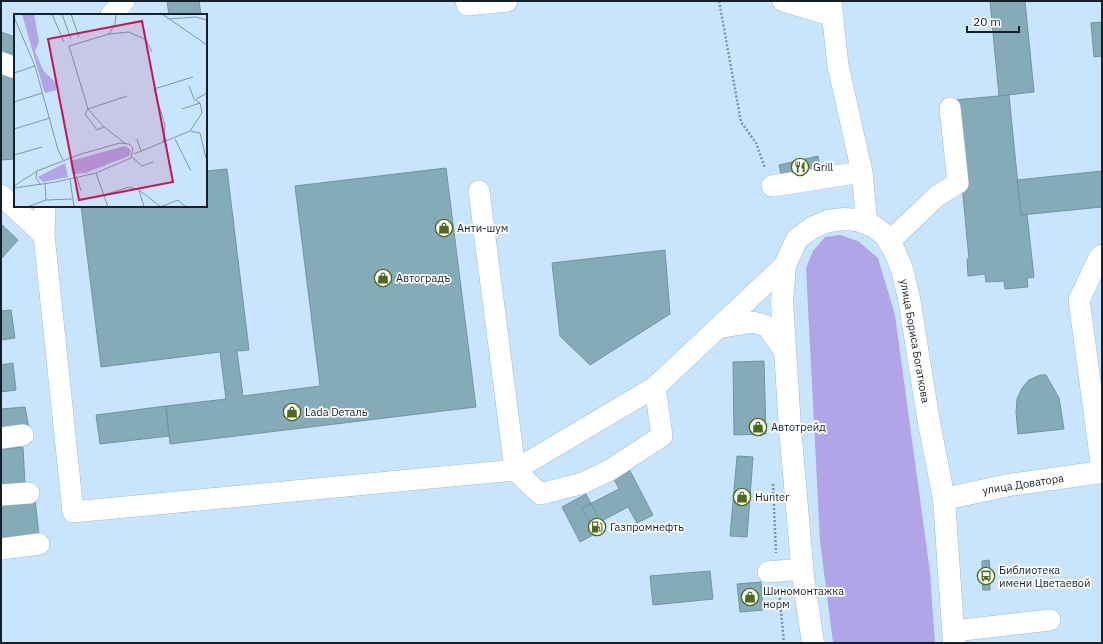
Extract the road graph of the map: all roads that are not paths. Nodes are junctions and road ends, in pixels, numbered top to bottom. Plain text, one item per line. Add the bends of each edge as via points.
1 (124, 1) edge
2 (466, 1) edge
3 (507, 1) edge
4 (782, 1) edge
5 (832, 9) edge
6 (112, 14) edge
7 (950, 108) dead end
8 (862, 172) junction
9 (772, 186) road end
10 (478, 191) dead end
11 (1, 195) edge
12 (45, 207) edge
13 (867, 224) junction
14 (44, 236) junction
15 (889, 242) junction
16 (1102, 255) edge
17 (785, 265) junction
18 (718, 328) junction
19 (785, 352) junction
20 (655, 388) junction
21 (23, 435) dead end
22 (1, 438) edge
23 (515, 470) junction
24 (1102, 471) edge
25 (28, 493) dead end
26 (1, 494) edge
27 (944, 499) junction
28 (39, 544) dead end
29 (1, 549) edge
30 (802, 569) junction
31 (768, 572) dead end
32 (1050, 620) dead end
33 (954, 637) edge
34 (812, 643) edge

1 - 6 street
2 - 3 street via 467,5
4 - 5 street
5 - 8 street via 838,66
7 - 15 street via 958,183 937,196
8 - 9 street
8 - 13 street
10 - 23 street
11 - 14 street
12 - 14 street
13 - 15 main road, улица Бориса Богаткова via 885,235
13 - 17 main road, улица Бориса Богаткова via 857,220 828,220 797,239
14 - 23 street via 73,512
15 - 27 main road, улица Бориса Богаткова via 902,269 909,298
16 - 24 street via 1079,300
17 - 18 street
17 - 19 main road, улица Бориса Богаткова via 782,302
18 - 19 street via 753,322 767,326
18 - 20 street
19 - 30 main road, улица Бориса Богаткова
20 - 23 street
20 - 23 street via 662,436 610,470 583,483 540,494
21 - 22 street
24 - 27 main road, улица Доватора via 1009,485
25 - 26 street
27 - 33 main road, улица Бориса Богаткова
28 - 29 street
30 - 31 street
30 - 34 main road, улица Бориса Богаткова
32 - 33 street

